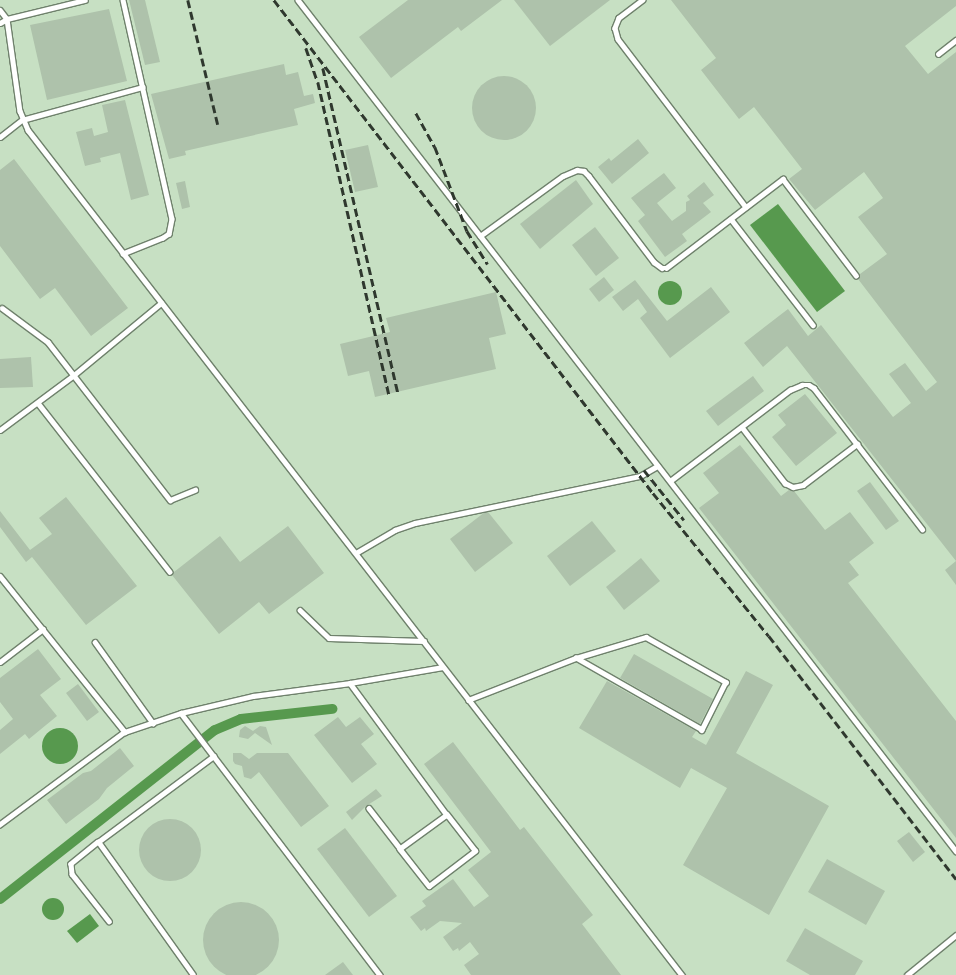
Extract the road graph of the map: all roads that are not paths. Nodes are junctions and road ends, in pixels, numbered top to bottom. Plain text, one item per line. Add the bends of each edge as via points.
1 (85, 0) edge
2 (123, 0) edge
3 (298, 0) edge
4 (643, 0) edge
5 (0, 10) edge
6 (7, 19) junction
7 (0, 23) edge
8 (956, 40) edge
9 (938, 54) dead end
10 (143, 87) junction
11 (22, 120) junction
12 (0, 137) edge
13 (746, 207) junction
14 (731, 219) junction
15 (480, 236) junction
16 (123, 254) junction
17 (856, 274) dead end
18 (161, 303) junction
19 (2, 308) dead end
20 (813, 324) dead end
21 (74, 374) junction
22 (38, 403) junction
23 (742, 427) junction
24 (0, 430) edge
25 (857, 444) junction
26 (657, 466) junction
27 (670, 481) junction
28 (195, 490) dead end
29 (922, 529) dead end
30 (356, 553) junction
31 (170, 572) dead end
32 (0, 576) edge
33 (300, 610) dead end
34 (43, 629) junction
35 (424, 641) junction
36 (95, 642) dead end
37 (576, 658) junction
38 (0, 662) edge
39 (443, 667) junction
40 (350, 683) junction
41 (468, 700) junction
42 (182, 713) junction
43 (153, 723) junction
44 (125, 732) junction
45 (214, 756) junction
46 (369, 809) dead end
47 (447, 815) junction
48 (0, 825) edge
49 (98, 842) junction
50 (400, 850) junction
51 (956, 851) edge
52 (109, 921) dead end
53 (956, 936) edge
54 (193, 975) edge
55 (380, 975) edge
56 (682, 975) edge
57 (907, 975) edge

1 - 6 lane
2 - 10 lane
3 - 15 lane
4 - 13 lane via 619,18 615,28 618,39
5 - 6 lane
6 - 7 lane
6 - 11 lane
8 - 9 lane
10 - 11 lane
10 - 16 lane via 171,212 171,227 163,238
11 - 12 lane
11 - 16 lane
13 - 14 lane
13 - 17 lane via 783,179
14 - 15 lane via 671,267 662,268 654,262 589,176 577,170 563,176
14 - 20 lane
15 - 26 lane
16 - 18 lane
18 - 21 lane
18 - 30 lane
19 - 21 lane via 48,342
21 - 22 lane
21 - 28 lane via 170,500
22 - 24 lane
22 - 31 lane
23 - 25 lane via 790,390 809,385
23 - 25 lane via 785,483 794,487 803,485
23 - 27 lane
25 - 29 lane
26 - 27 lane
26 - 30 lane via 640,476 415,523 395,530
27 - 51 lane
30 - 35 lane
32 - 34 lane
33 - 35 lane via 329,638
34 - 38 lane
34 - 44 lane
35 - 39 lane
36 - 43 lane
37 - 37 lane via 646,637 726,682 702,730
37 - 41 lane
39 - 40 lane
39 - 41 lane
40 - 42 lane via 253,696
40 - 47 lane
41 - 56 lane
42 - 43 lane
42 - 45 lane
43 - 44 lane
44 - 48 lane
45 - 49 lane
45 - 55 lane
46 - 50 lane
47 - 50 lane
47 - 50 lane via 475,851 429,886
49 - 52 lane via 71,864 72,874
49 - 54 lane
53 - 57 lane

